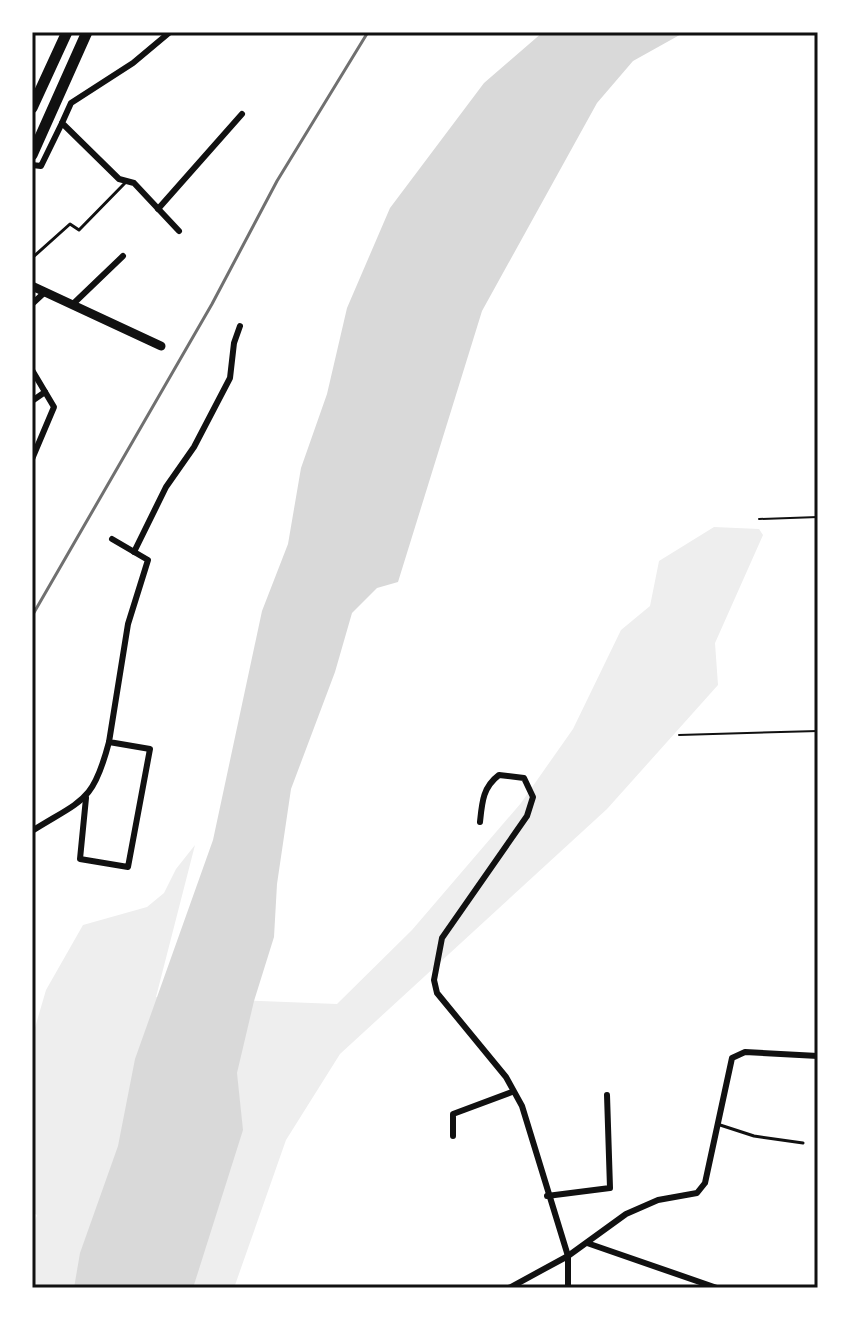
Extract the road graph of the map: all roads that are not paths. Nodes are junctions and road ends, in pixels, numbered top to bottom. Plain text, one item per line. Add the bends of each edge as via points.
1 (67, 32) edge
2 (87, 32) edge
3 (170, 32) edge
4 (32, 108) edge
5 (242, 114) dead end
6 (62, 123) junction
7 (32, 155) edge
8 (32, 165) edge
9 (127, 181) junction
10 (158, 209) junction
11 (179, 231) dead end
12 (123, 256) dead end
13 (32, 258) edge
14 (32, 286) edge
15 (45, 292) junction
16 (32, 304) edge
17 (73, 304) junction
18 (240, 326) dead end
19 (161, 346) dead end
20 (32, 370) edge
21 (45, 392) junction
22 (32, 401) edge
23 (32, 459) edge
24 (112, 539) dead end
25 (134, 552) junction
26 (109, 742) junction
27 (86, 798) junction
28 (480, 822) dead end
29 (32, 831) edge
30 (818, 1056) edge
31 (512, 1092) junction
32 (607, 1095) dead end
33 (717, 1124) junction
34 (453, 1136) dead end
35 (803, 1143) dead end
36 (547, 1196) junction
37 (587, 1243) junction
38 (568, 1256) junction
39 (509, 1288) edge
40 (568, 1288) edge
41 (717, 1288) edge

1 - 4 highway
2 - 7 highway
3 - 6 street via 71,103
5 - 10 street
6 - 8 street via 41,166
6 - 9 street
9 - 10 street
9 - 13 lane via 79,230 70,224
10 - 11 street
12 - 17 street
14 - 15 main road
15 - 16 street
15 - 17 main road
17 - 19 main road
18 - 25 street via 230,378
20 - 21 street
21 - 22 street
21 - 23 street via 54,407
24 - 25 street
25 - 26 street via 148,560 128,624
26 - 27 street via 99,780
26 - 27 street via 150,749 128,867 80,859
27 - 29 street
28 - 31 street via 483,794 491,781 499,775 524,778 533,797 527,816 442,938 434,980 437,993 506,1077
30 - 33 street via 745,1052 732,1058
31 - 34 street via 453,1114
31 - 36 street via 522,1106
32 - 36 street via 610,1188
33 - 35 lane
33 - 37 street via 705,1183 697,1193 658,1200 626,1214
36 - 38 street
37 - 38 street
37 - 41 street
38 - 39 street
38 - 40 street

